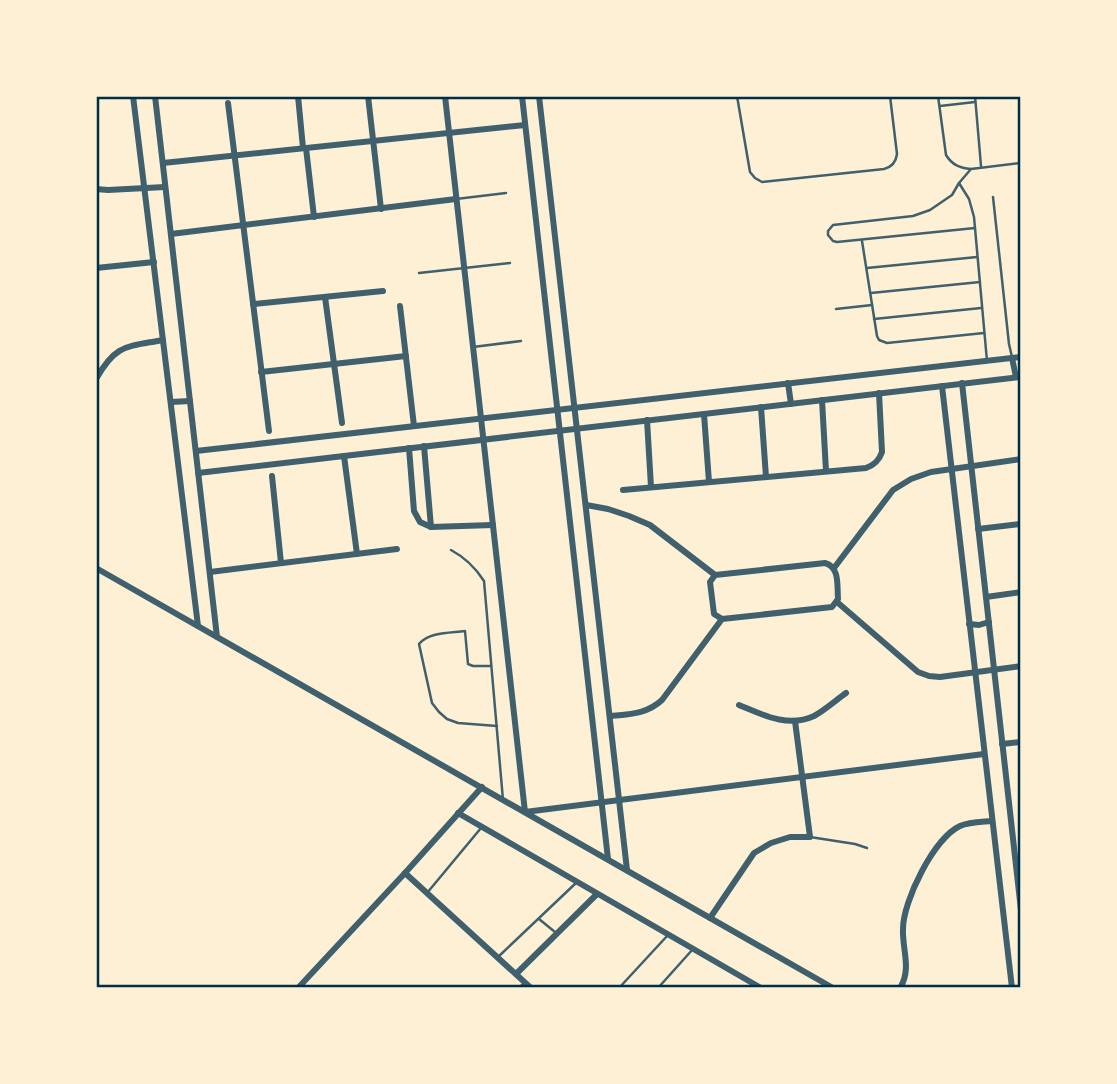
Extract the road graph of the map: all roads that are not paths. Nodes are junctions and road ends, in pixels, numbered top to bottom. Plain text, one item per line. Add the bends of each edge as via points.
1 (133, 96) edge
2 (155, 96) edge
3 (298, 96) edge
4 (369, 96) edge
5 (445, 96) edge
6 (522, 96) edge
7 (539, 96) edge
8 (737, 96) edge
9 (890, 96) edge
10 (937, 96) edge
11 (975, 96) edge
12 (975, 102) junction
13 (228, 103) dead end
14 (939, 106) junction
15 (525, 125) junction
16 (449, 133) junction
17 (373, 141) junction
18 (305, 148) junction
19 (234, 156) junction
20 (163, 163) junction
21 (1021, 163) edge
22 (981, 168) junction
23 (971, 169) junction
24 (959, 183) junction
25 (165, 187) junction
26 (145, 188) junction
27 (96, 189) edge
28 (506, 193) dead end
29 (993, 197) dead end
30 (456, 199) junction
31 (381, 209) junction
32 (314, 217) junction
33 (243, 226) junction
34 (975, 228) junction
35 (171, 234) junction
36 (862, 240) junction
37 (977, 257) junction
38 (154, 262) junction
39 (510, 263) dead end
40 (96, 268) edge
41 (464, 268) junction
42 (867, 268) junction
43 (419, 273) dead end
44 (979, 282) junction
45 (383, 290) dead end
46 (870, 293) junction
47 (325, 297) junction
48 (253, 304) junction
49 (872, 305) junction
50 (400, 306) dead end
51 (981, 308) junction
52 (836, 309) dead end
53 (874, 319) junction
54 (984, 333) junction
55 (163, 340) junction
56 (521, 341) dead end
57 (473, 347) junction
58 (406, 356) junction
59 (1021, 357) edge
60 (1012, 358) junction
61 (987, 360) junction
62 (334, 364) junction
63 (261, 372) junction
64 (1018, 377) edge
65 (96, 379) edge
66 (788, 383) junction
67 (962, 383) junction
68 (942, 386) junction
69 (879, 393) junction
70 (821, 400) junction
71 (190, 401) junction
72 (171, 402) junction
73 (792, 404) junction
74 (761, 407) junction
75 (575, 408) junction
76 (558, 410) junction
77 (704, 414) junction
78 (481, 419) junction
79 (647, 420) junction
80 (342, 423) dead end
81 (414, 426) junction
82 (577, 429) junction
83 (560, 430) junction
84 (269, 431) dead end
85 (483, 440) junction
86 (425, 446) junction
87 (409, 448) junction
88 (196, 451) junction
89 (344, 456) junction
90 (1021, 459) edge
91 (972, 466) junction
92 (951, 469) junction
93 (827, 471) junction
94 (198, 473) junction
95 (272, 477) dead end
96 (766, 477) junction
97 (709, 482) junction
98 (652, 487) junction
99 (623, 490) dead end
100 (586, 505) junction
101 (1021, 524) edge
102 (493, 525) junction
103 (431, 527) junction
104 (978, 529) junction
105 (397, 549) dead end
106 (451, 550) dead end
107 (357, 554) junction
108 (281, 563) junction
109 (96, 568) edge
110 (834, 568) junction
111 (210, 572) junction
112 (715, 575) junction
113 (1021, 592) edge
114 (986, 597) junction
115 (837, 602) junction
116 (722, 619) junction
117 (989, 622) junction
118 (969, 624) junction
119 (198, 626) junction
120 (600, 631) junction
121 (583, 634) junction
122 (217, 637) junction
123 (491, 666) junction
124 (1021, 666) edge
125 (994, 669) junction
126 (975, 672) junction
127 (846, 693) dead end
128 (739, 705) dead end
129 (610, 716) junction
130 (795, 721) junction
131 (497, 726) junction
132 (1021, 742) edge
133 (1002, 744) junction
134 (985, 754) junction
135 (802, 777) junction
136 (482, 788) junction
137 (503, 800) junction
138 (620, 800) junction
139 (603, 802) junction
140 (525, 812) junction
141 (458, 813) junction
142 (992, 821) junction
143 (1021, 823) edge
144 (1011, 824) junction
145 (482, 827) junction
146 (810, 837) junction
147 (867, 848) dead end
148 (608, 859) junction
149 (627, 870) junction
150 (405, 873) junction
151 (577, 882) junction
152 (427, 892) junction
153 (597, 894) junction
154 (1021, 910) edge
155 (710, 918) junction
156 (539, 919) junction
157 (556, 933) junction
158 (668, 935) junction
159 (693, 949) junction
160 (498, 957) junction
161 (516, 974) junction
162 (522, 985) edge
163 (298, 988) edge
164 (531, 988) edge
165 (620, 988) edge
166 (658, 988) edge
167 (761, 988) edge
168 (833, 988) edge
169 (900, 988) edge
170 (1012, 988) edge

1 - 26 street
2 - 20 street
3 - 18 street
4 - 17 street
5 - 16 street
6 - 15 street
7 - 75 street
8 - 9 lane via 750,172 762,182 892,166 897,155
10 - 14 lane
11 - 12 lane
12 - 14 lane
12 - 22 lane
13 - 19 street
14 - 23 lane via 946,155 956,166
15 - 16 street
15 - 76 street
16 - 17 street
16 - 30 street
17 - 18 street
17 - 31 street
18 - 19 street
18 - 32 street
19 - 20 street
19 - 33 street
20 - 25 street
21 - 22 lane
22 - 23 lane
23 - 24 lane
24 - 34 lane via 969,199
24 - 36 lane via 948,199 914,216 833,225 828,231 833,241
25 - 26 street
25 - 35 street
26 - 27 street
26 - 38 street
28 - 30 lane
29 - 60 lane
30 - 31 street
30 - 41 street
31 - 32 street
32 - 33 street
33 - 35 street
33 - 48 street
34 - 36 lane
34 - 37 lane
35 - 71 street
36 - 42 lane
37 - 42 lane
37 - 44 lane
38 - 40 street
38 - 55 street
39 - 41 lane
41 - 43 lane
41 - 57 street
42 - 46 lane
44 - 46 lane
44 - 51 lane
45 - 47 street
46 - 49 lane
47 - 48 street
47 - 62 street
48 - 63 street
49 - 52 lane
49 - 53 lane
50 - 58 street
51 - 53 lane
51 - 54 lane
53 - 54 lane via 877,336 887,343
54 - 61 lane
55 - 65 street via 115,353
55 - 72 street
56 - 57 lane
57 - 78 street
58 - 62 street
58 - 81 street
59 - 60 street
60 - 61 street
60 - 64 street
61 - 66 street
62 - 63 street
62 - 80 street
63 - 84 street
64 - 67 street
66 - 73 street
66 - 75 street
67 - 68 street
67 - 91 street
68 - 69 street
68 - 92 street
69 - 70 street
69 - 93 street via 880,458 872,466
70 - 73 street
70 - 93 street
71 - 72 street
71 - 88 street
72 - 119 street
73 - 74 street
74 - 77 street
74 - 96 street
75 - 76 street
75 - 82 street
76 - 78 street
76 - 83 street
77 - 79 street
77 - 97 street
78 - 81 street
78 - 85 street
79 - 82 street
79 - 98 street
81 - 88 street
82 - 83 street
82 - 100 street
83 - 85 street
83 - 121 street
85 - 86 street
85 - 102 street
86 - 87 street
86 - 103 street
87 - 89 street
87 - 103 street via 414,511 420,522
88 - 94 street
89 - 94 street
89 - 107 street
90 - 91 street
91 - 92 street
91 - 104 street
92 - 110 street via 911,479 893,490
92 - 118 street
93 - 96 street
94 - 111 street
95 - 108 street
96 - 97 street
97 - 98 street
98 - 99 street
100 - 112 street via 650,525
100 - 120 street
101 - 104 street
102 - 103 street
102 - 140 street
104 - 114 street
105 - 107 street
106 - 123 lane via 476,568 484,581
107 - 108 street
108 - 111 street
109 - 119 street
110 - 112 street via 825,563
110 - 115 street
111 - 122 street
112 - 116 street via 710,582 714,612
113 - 114 street
114 - 117 street
115 - 116 street via 829,608
115 - 126 street via 918,672 940,677
116 - 129 street via 655,706
117 - 118 street
117 - 125 street
118 - 126 street
119 - 122 street
120 - 121 street
120 - 129 street
121 - 139 street
122 - 136 street
123 - 131 lane
123 - 131 lane via 468,664 466,631 430,636 419,644 432,703 439,712 458,723
124 - 125 street
125 - 126 street
125 - 133 street
126 - 134 street
127 - 130 street via 813,716
128 - 130 street via 777,720
129 - 138 street
130 - 135 street
131 - 137 lane
132 - 133 street
133 - 144 street
134 - 135 street
134 - 142 street
135 - 138 street
135 - 146 street
136 - 137 street
136 - 141 street
137 - 140 street
138 - 139 street
138 - 149 street
139 - 140 street
139 - 148 street
140 - 148 street
141 - 145 street
141 - 150 street
142 - 169 street via 961,825 935,849 906,905 902,930 906,955
142 - 170 street
143 - 144 street
144 - 154 street
145 - 151 street
145 - 152 lane
146 - 147 lane
146 - 155 street via 790,837 754,853
148 - 149 street
149 - 155 street
150 - 152 street
150 - 163 street
151 - 153 street
151 - 156 lane
152 - 160 street
153 - 157 street
153 - 158 street
155 - 168 street
156 - 157 lane
156 - 160 lane
157 - 161 street
158 - 159 street
158 - 165 lane
159 - 166 lane
159 - 167 street
160 - 161 street
161 - 162 street
162 - 164 street

